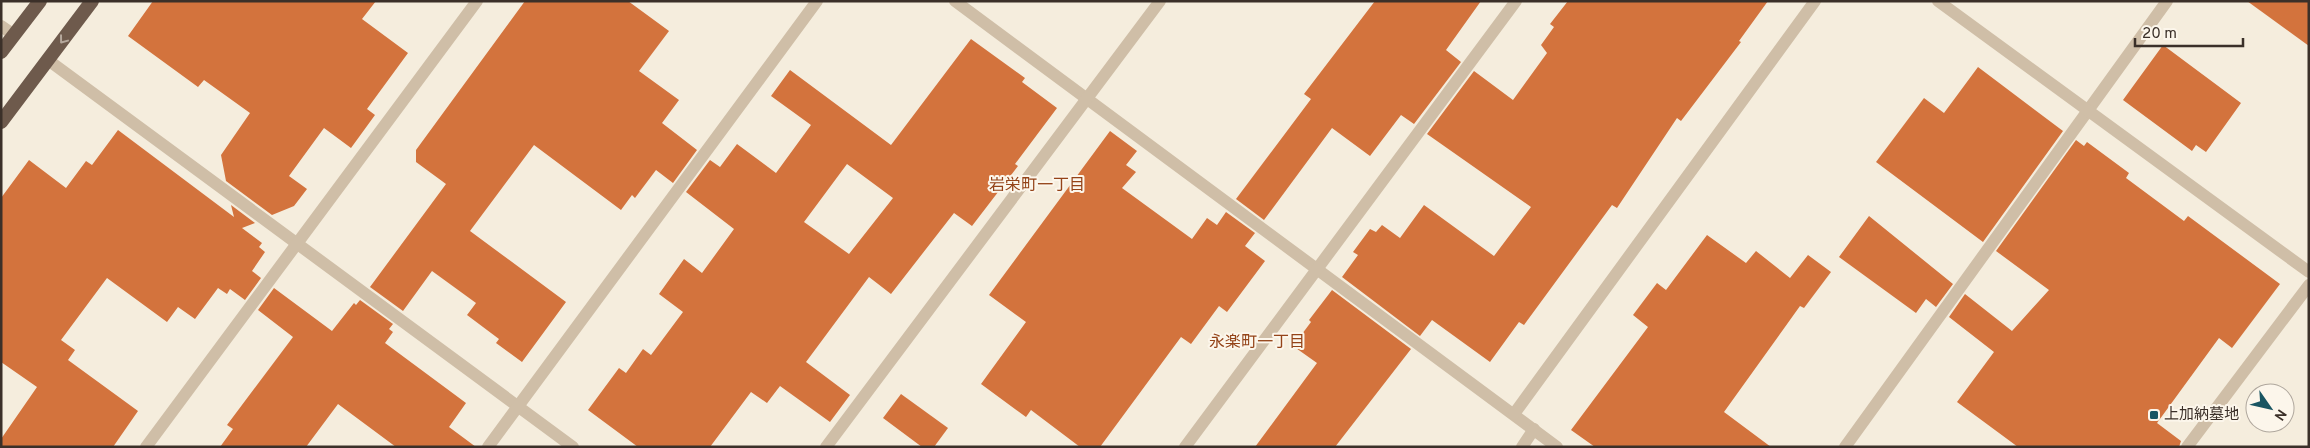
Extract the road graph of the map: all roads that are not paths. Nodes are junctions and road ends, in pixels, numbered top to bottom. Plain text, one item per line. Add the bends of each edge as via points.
1 (40, 1) edge
2 (92, 1) edge
3 (477, 1) edge
4 (817, 1) edge
5 (955, 1) edge
6 (1160, 1) edge
7 (1516, 1) edge
8 (1815, 1) edge
9 (1938, 1) edge
10 (2167, 1) edge
11 (1, 26) edge
12 (14, 35) junction
13 (1, 52) edge
14 (48, 60) junction
15 (1087, 99) junction
16 (2088, 110) junction
17 (1, 122) edge
18 (297, 243) junction
19 (1317, 269) junction
20 (2309, 272) edge
21 (2309, 285) edge
22 (518, 406) junction
23 (1514, 414) junction
24 (1534, 429) junction
25 (146, 447) edge
26 (488, 447) edge
27 (573, 447) edge
28 (826, 447) edge
29 (1185, 447) edge
30 (1522, 447) edge
31 (1558, 447) edge
32 (1845, 447) edge
33 (2187, 447) edge

1 - 12 highway
2 -> 14 highway
3 - 18 street
4 - 22 street
5 - 15 street
6 - 15 street
7 - 19 street
8 - 23 street
9 - 16 street
10 - 16 street
11 - 12 street
12 - 13 highway
14 - 17 highway
14 - 18 street
15 - 19 street
15 - 28 street
16 - 20 street
16 - 32 street
18 - 22 street
18 - 25 street
19 - 23 street
19 - 29 street
21 - 33 street
22 - 26 street
22 - 27 street
23 - 24 street
24 - 30 street
24 - 31 street

